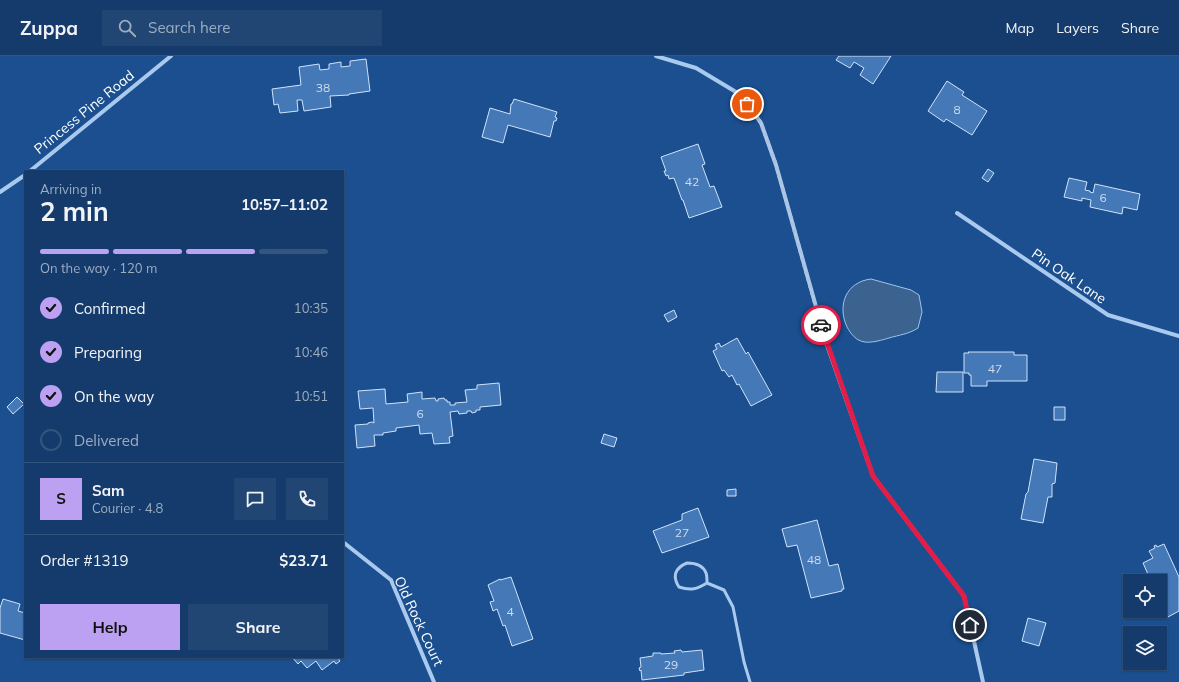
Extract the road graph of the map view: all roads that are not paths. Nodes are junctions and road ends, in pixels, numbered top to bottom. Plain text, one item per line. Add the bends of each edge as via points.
1 (171, 56) edge
2 (656, 56) edge
3 (31, 170) edge
4 (24, 176) edge
5 (0, 192) edge
6 (957, 213) dead end
7 (1179, 336) edge
8 (344, 543) edge
9 (707, 583) junction
10 (434, 682) edge
11 (750, 682) edge
12 (983, 682) edge

1 - 3 street, Princess Pine Road
2 - 12 street via 696,68 741,95 761,123 776,165 826,342 873,476 964,596
4 - 5 street
6 - 7 street, Pin Oak Lane via 1108,316
8 - 10 street, Old Rock Court via 391,580
9 - 9 lane via 706,573 693,563 680,566 676,572 675,581 679,587 687,590 698,589
9 - 11 lane via 724,590 733,607

